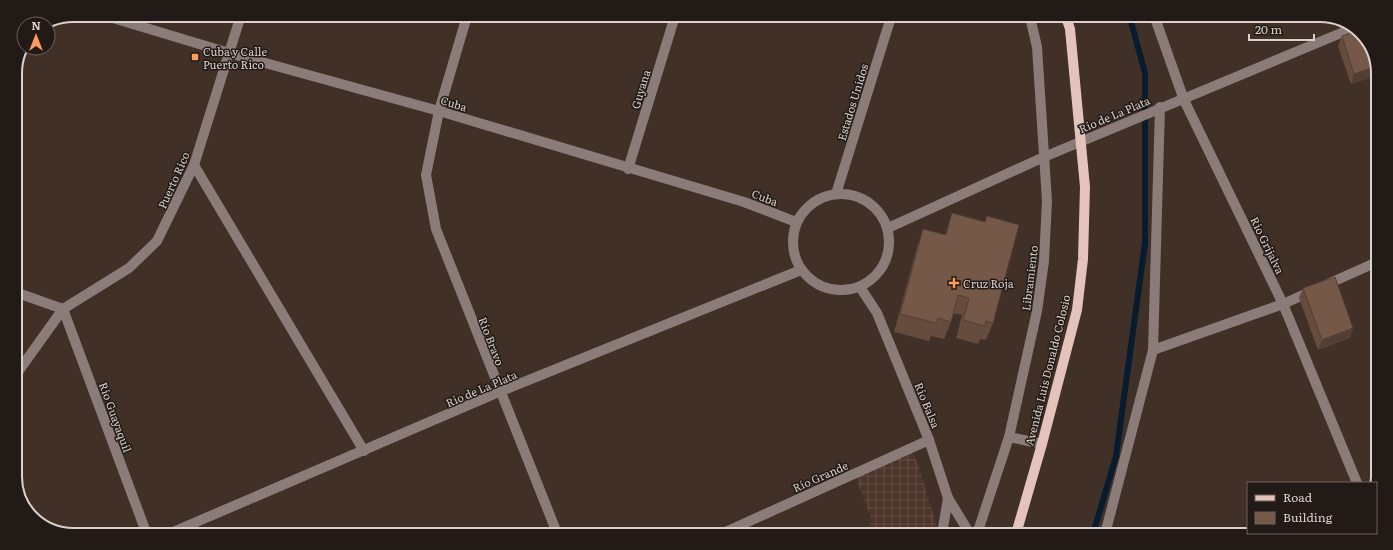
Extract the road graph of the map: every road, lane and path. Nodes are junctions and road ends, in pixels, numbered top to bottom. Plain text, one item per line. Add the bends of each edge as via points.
1 (126, 22) edge
2 (240, 22) edge
3 (465, 22) edge
4 (673, 22) edge
5 (889, 22) edge
6 (1031, 22) edge
7 (1067, 22) edge
8 (1156, 22) edge
9 (1348, 30) edge
10 (229, 53) junction
11 (1184, 100) junction
12 (1157, 109) junction
13 (439, 111) junction
14 (1082, 140) junction
15 (1044, 156) junction
16 (194, 166) junction
17 (628, 169) junction
18 (836, 194) junction
19 (796, 222) junction
20 (888, 228) junction
21 (1371, 264) edge
22 (800, 270) junction
23 (860, 287) junction
24 (22, 294) edge
25 (1283, 304) junction
26 (63, 309) junction
27 (1153, 350) junction
28 (22, 367) edge
29 (499, 392) junction
30 (1009, 437) junction
31 (929, 440) junction
32 (1042, 444) junction
33 (364, 451) junction
34 (1356, 482) edge
35 (948, 498) junction
36 (145, 528) edge
37 (182, 528) edge
38 (555, 528) edge
39 (734, 528) edge
40 (943, 528) edge
41 (966, 528) edge
42 (979, 528) edge
43 (1018, 528) edge
44 (1107, 528) edge

1 - 10 street, Cuba
2 - 10 street, Puerto Rico
3 - 13 street
4 - 17 street, Guyana
5 - 18 street, Estados Unidos
6 - 15 street, Libramiento via 1038,47
7 - 14 main road, Avenida Luis Donaldo Colosio
8 - 11 street, Río Grijalva
9 - 11 street, Río de La Plata
10 - 13 street, Cuba
10 - 16 street, Puerto Rico
11 - 12 street, Río de La Plata
11 - 25 street, Río Grijalva
12 - 14 street, Río de La Plata
12 - 27 street
13 - 17 street, Cuba
13 - 29 street, Río Bravo via 426,175 436,229
14 - 15 street, Río de La Plata
14 - 32 main road, Avenida Luis Donaldo Colosio via 1085,187 1083,259 1077,310
15 - 20 street, Río de La Plata
15 - 30 street, Libramiento via 1047,201 1038,311
16 - 26 street, Puerto Rico via 157,241 130,268
16 - 33 street
17 - 19 street, Cuba via 744,202
18 - 19 street via 820,198 806,208
18 - 20 street via 858,197 877,209
19 - 22 street via 792,238
20 - 23 street via 888,256 882,269 872,280
21 - 25 street
22 - 23 street via 812,282 827,289 844,291
22 - 29 street, Río de La Plata
23 - 31 street, Río Balsa via 877,313
24 - 26 street
25 - 27 street
25 - 34 street, Río Grijalva
26 - 28 street
26 - 36 street, Río Guayaquil
27 - 44 street
29 - 33 street, Río de La Plata
29 - 38 street, Río Bravo
30 - 32 street
30 - 42 street, Libramiento
31 - 35 street, Río Balsa
31 - 39 street, Río Grande
32 - 43 main road, Avenida Luis Donaldo Colosio
33 - 37 street, Río de La Plata
35 - 40 street
35 - 41 street, Río Balsa

